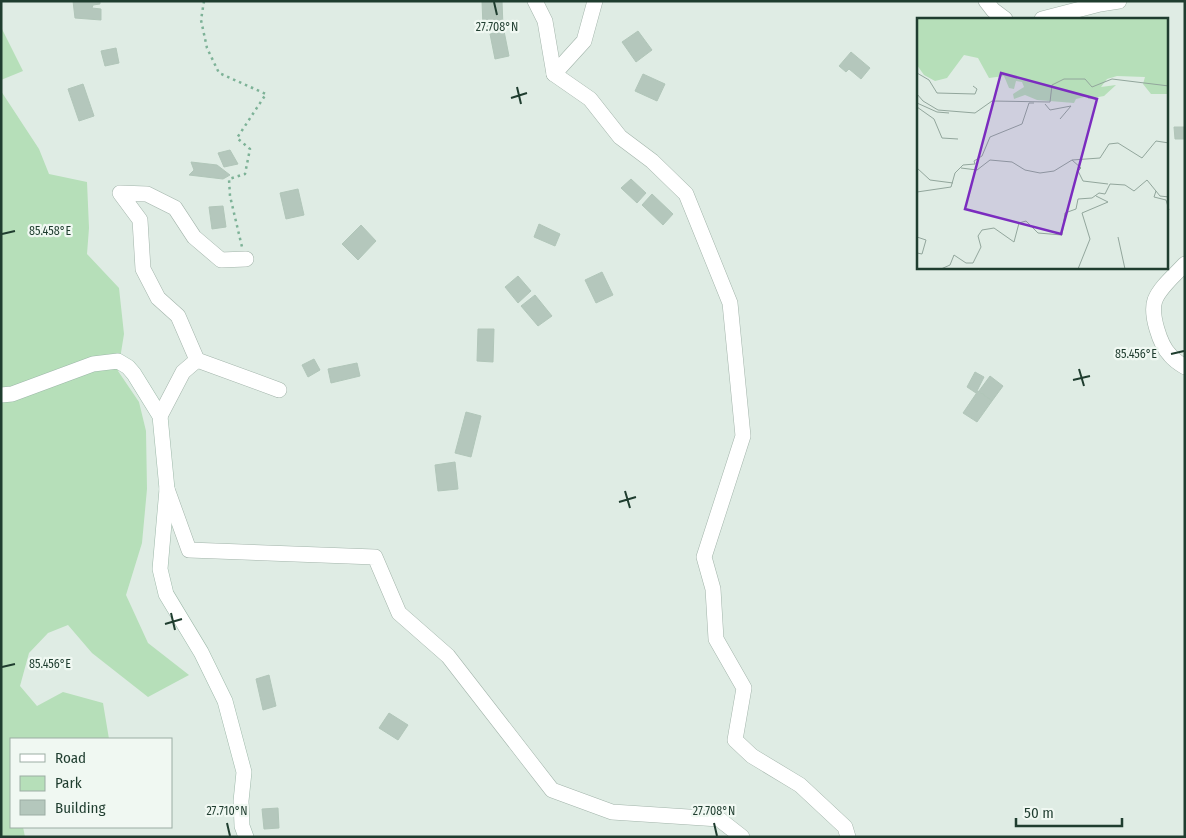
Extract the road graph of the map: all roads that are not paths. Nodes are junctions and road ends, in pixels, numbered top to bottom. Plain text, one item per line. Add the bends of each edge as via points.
1 (535, 1) edge
2 (595, 1) edge
3 (986, 1) edge
4 (1119, 1) edge
5 (1004, 18) edge
6 (1046, 18) edge
7 (554, 74) junction
8 (246, 259) road end
9 (1185, 264) edge
10 (197, 360) junction
11 (1185, 367) edge
12 (279, 390) dead end
13 (1, 396) edge
14 (160, 416) junction
15 (167, 489) junction
16 (246, 837) edge
17 (742, 837) edge
18 (848, 837) edge

1 - 7 street via 544,21
2 - 7 street via 584,41
3 - 5 street
4 - 6 street
7 - 18 street via 590,99 620,137 652,161 686,194 730,303 743,436 704,557 713,589 716,639 744,688 735,740 752,756 800,785 845,827
8 - 10 street via 221,260 194,237 175,208 147,194 120,193 140,220 143,269 158,298 178,316
9 - 11 street via 1162,289 1155,301 1154,315 1168,354
10 - 12 street
10 - 14 street via 183,372
13 - 14 street via 93,364 118,361 134,374
14 - 15 street
15 - 16 street via 160,569 166,594 201,652 225,701 244,772 241,801
15 - 17 street via 190,550 374,557 398,613 448,656 552,790 612,812 719,819

